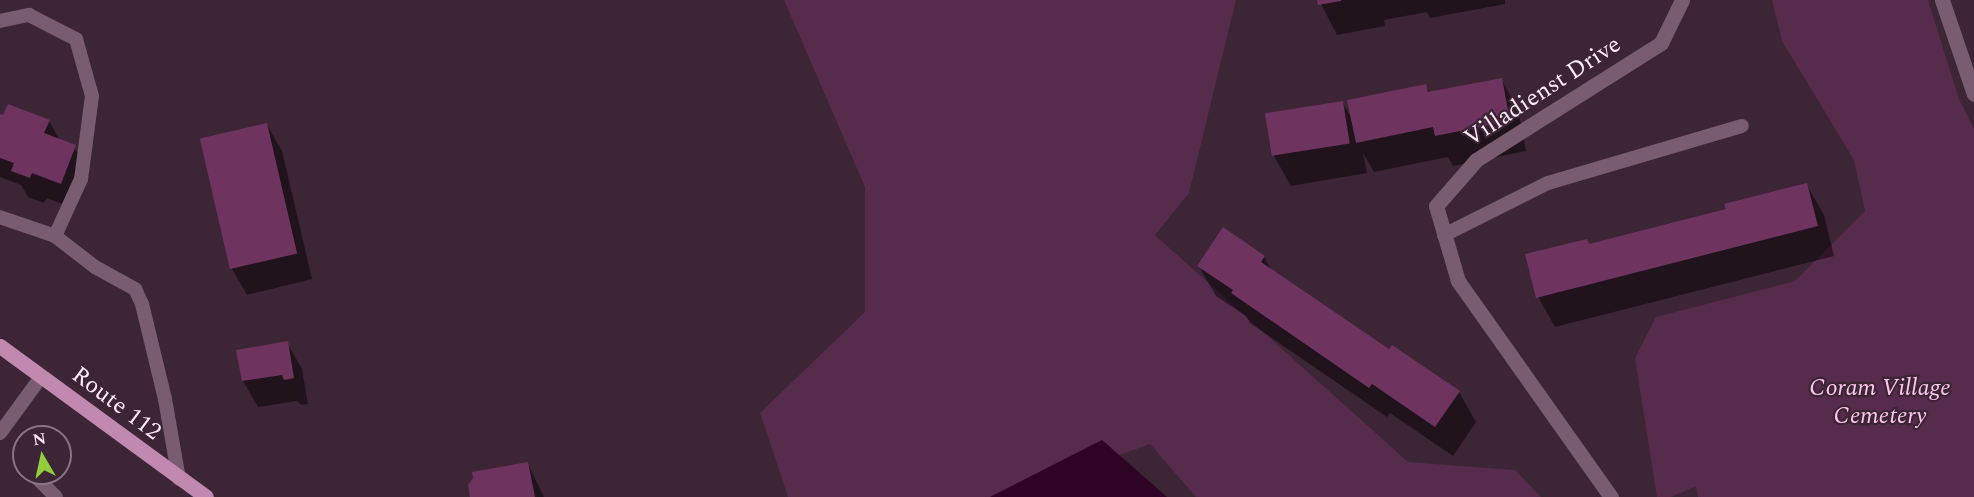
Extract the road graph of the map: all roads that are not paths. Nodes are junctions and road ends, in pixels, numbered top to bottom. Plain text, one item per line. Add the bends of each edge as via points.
1 (1682, 0) edge
2 (1942, 0) edge
3 (0, 21) edge
4 (1974, 94) edge
5 (1742, 126) dead end
6 (0, 217) edge
7 (1444, 235) junction
8 (55, 236) junction
9 (0, 346) edge
10 (41, 377) junction
11 (0, 433) edge
12 (179, 479) junction
13 (44, 485) edge
14 (56, 497) edge
15 (206, 497) edge
16 (1611, 497) edge

1 - 7 street, Villadienst Drive via 1661,43 1476,160 1436,206
2 - 4 street
3 - 8 lane via 29,15 76,39 92,96 81,179
5 - 7 lane via 1548,183
6 - 8 lane
7 - 16 street, Villadienst Drive via 1458,281
8 - 12 lane via 95,267 135,289 165,399
9 - 10 main road, Route 112
10 - 11 lane
10 - 12 main road, Route 112
12 - 15 main road, Route 112
13 - 14 lane

